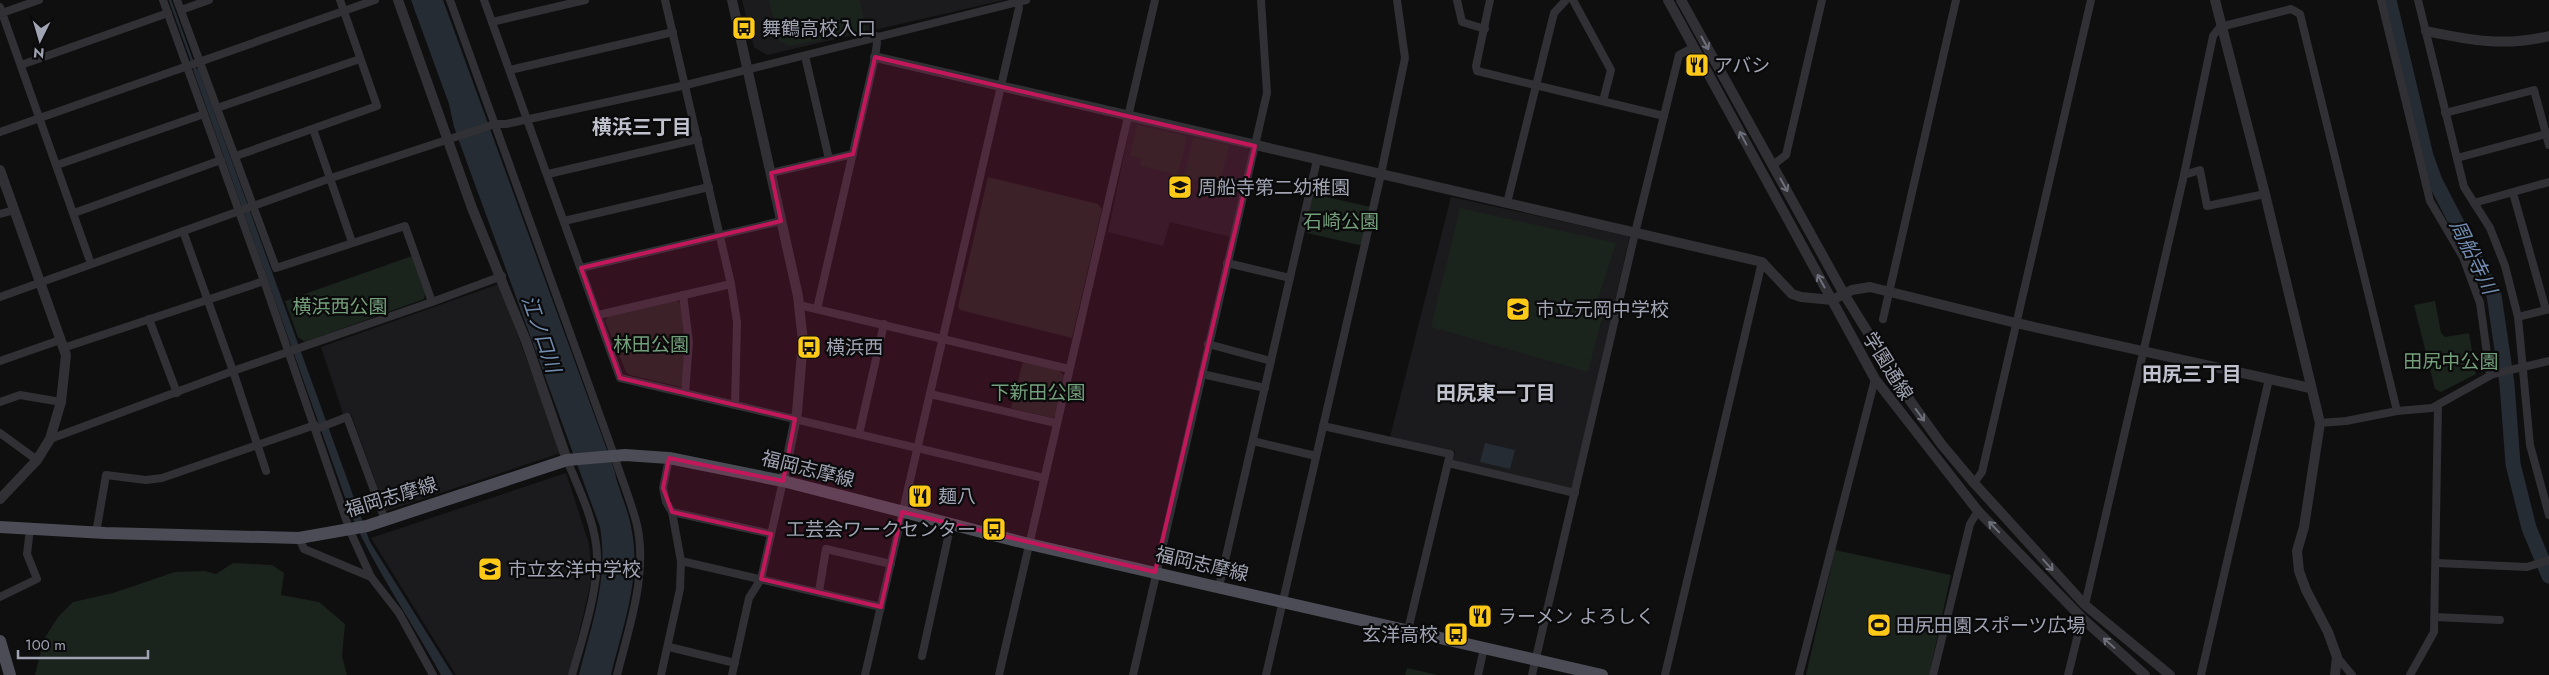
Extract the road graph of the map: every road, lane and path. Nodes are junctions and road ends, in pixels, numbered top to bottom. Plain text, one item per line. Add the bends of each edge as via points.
1 (39, 0) edge
2 (163, 0) edge
3 (177, 0) edge
4 (209, 0) edge
5 (340, 0) edge
6 (375, 0) edge
7 (398, 0) edge
8 (450, 0) edge
9 (484, 0) edge
10 (584, 0) edge
11 (665, 0) edge
12 (732, 0) edge
13 (1155, 0) edge
14 (1261, 0) edge
15 (1397, 0) edge
16 (1458, 0) edge
17 (1490, 0) edge
18 (1566, 0) edge
19 (1573, 0) edge
20 (1668, 0) edge
21 (1681, 0) edge
22 (1822, 0) edge
23 (1956, 0) edge
24 (2091, 0) edge
25 (2215, 0) edge
26 (2382, 0) edge
27 (2418, 0) edge
28 (1022, 1) edge
29 (1, 10) edge
30 (181, 10) junction
31 (343, 11) junction
32 (168, 13) junction
33 (492, 22) junction
34 (2220, 27) junction
35 (1485, 29) junction
36 (2426, 30) junction
37 (673, 32) junction
38 (876, 36) junction
39 (2549, 36) edge
40 (1694, 47) junction
41 (805, 56) junction
42 (875, 57) junction
43 (360, 59) junction
44 (198, 62) junction
45 (21, 65) junction
46 (186, 67) junction
47 (748, 69) junction
48 (510, 70) junction
49 (686, 85) junction
50 (1001, 86) junction
51 (1536, 86) junction
52 (1603, 101) junction
53 (217, 108) junction
54 (2445, 113) junction
55 (204, 114) junction
56 (1129, 115) junction
57 (1664, 116) junction
58 (41, 118) junction
59 (528, 119) junction
60 (494, 124) junction
61 (314, 129) junction
62 (0, 132) edge
63 (2546, 134) junction
64 (447, 138) junction
65 (698, 139) junction
66 (2549, 145) edge
67 (1255, 146) junction
68 (853, 154) junction
69 (236, 156) junction
70 (2457, 158) junction
71 (829, 159) junction
72 (221, 160) junction
73 (1317, 160) junction
74 (57, 165) junction
75 (1773, 165) junction
76 (0, 170) edge
77 (771, 173) junction
78 (548, 174) junction
79 (1381, 174) junction
80 (2184, 175) junction
81 (331, 178) junction
82 (2549, 182) edge
83 (709, 187) junction
84 (2513, 193) junction
85 (2265, 194) junction
86 (1507, 203) junction
87 (2474, 203) junction
88 (255, 206) junction
89 (15, 210) junction
90 (239, 211) junction
91 (74, 213) junction
92 (0, 214) edge
93 (564, 221) junction
94 (781, 221) junction
95 (183, 231) junction
96 (1635, 233) junction
97 (720, 236) junction
98 (352, 242) junction
99 (1762, 262) junction
100 (1227, 263) junction
101 (91, 264) junction
102 (581, 268) junction
103 (502, 276) junction
104 (1290, 278) junction
105 (264, 281) junction
106 (40, 284) junction
107 (731, 284) junction
108 (1889, 291) junction
109 (1844, 294) junction
110 (683, 295) junction
111 (0, 297) edge
112 (207, 300) junction
113 (1832, 300) junction
114 (432, 302) junction
115 (799, 305) junction
116 (817, 309) junction
117 (2548, 310) edge
118 (598, 315) junction
119 (2518, 317) junction
120 (149, 319) junction
121 (1883, 319) dead end
122 (2016, 323) junction
123 (884, 324) junction
124 (942, 339) junction
125 (62, 344) junction
126 (1208, 344) junction
127 (289, 352) junction
128 (2143, 352) junction
129 (0, 361) edge
130 (1271, 361) junction
131 (2549, 361) edge
132 (2522, 367) junction
133 (1069, 369) junction
134 (233, 371) junction
135 (1202, 374) junction
136 (2492, 374) junction
137 (1875, 379) junction
138 (2269, 379) junction
139 (1265, 388) junction
140 (2310, 388) junction
141 (177, 393) junction
142 (686, 393) junction
143 (930, 394) junction
144 (0, 402) edge
145 (61, 402) junction
146 (735, 405) junction
147 (2438, 406) junction
148 (2397, 410) junction
149 (795, 420) junction
150 (1056, 423) junction
151 (2320, 423) junction
152 (1323, 426) junction
153 (315, 427) junction
154 (0, 433) edge
155 (859, 434) junction
156 (50, 440) junction
157 (1252, 441) junction
158 (257, 445) junction
159 (917, 448) junction
160 (614, 455) junction
161 (1316, 456) junction
162 (669, 458) junction
163 (37, 460) junction
164 (568, 460) junction
165 (1448, 463) junction
166 (266, 471) dead end
167 (1044, 478) junction
168 (783, 481) junction
169 (1974, 483) junction
170 (1575, 494) junction
171 (0, 499) edge
172 (1978, 510) junction
173 (672, 512) junction
174 (902, 512) junction
175 (2549, 515) edge
176 (385, 520) junction
177 (951, 524) junction
178 (0, 527) edge
179 (30, 529) junction
180 (350, 530) junction
181 (96, 533) junction
182 (771, 534) junction
183 (299, 538) junction
184 (1029, 544) junction
185 (2549, 560) edge
186 (681, 561) junction
187 (2437, 563) junction
188 (891, 564) junction
189 (1155, 572) junction
190 (371, 577) junction
191 (761, 579) junction
192 (1219, 587) junction
193 (819, 591) junction
194 (0, 596) edge
195 (1283, 602) junction
196 (2085, 605) junction
197 (881, 607) junction
198 (2435, 617) junction
199 (2082, 618) junction
200 (2500, 620) dead end
201 (1408, 630) junction
202 (0, 641) edge
203 (668, 647) junction
204 (1484, 648) junction
205 (922, 656) dead end
206 (2337, 656) junction
207 (1536, 660) junction
208 (735, 663) junction
209 (10, 675) edge
210 (433, 675) edge
211 (572, 675) edge
212 (617, 675) edge
213 (661, 675) edge
214 (732, 675) edge
215 (865, 675) edge
216 (999, 675) edge
217 (1133, 675) edge
218 (1266, 675) edge
219 (1478, 675) edge
220 (1532, 675) edge
221 (1602, 675) edge
222 (1665, 675) edge
223 (1799, 675) edge
224 (1933, 675) edge
225 (2068, 675) edge
226 (2145, 675) edge
227 (2170, 675) edge
228 (2201, 675) edge
229 (2335, 675) edge
230 (2352, 675) edge
231 (2410, 675) edge

1 - 29 street
2 - 32 street
3 - 30 street
4 - 30 street
5 - 31 street
6 - 31 street
7 - 64 street
8 - 60 street
9 - 33 street
10 - 33 street
11 - 37 street
12 - 47 street
13 - 56 street
14 - 67 street via 1267,93
15 - 79 street via 1405,58
16 - 35 street via 1462,22
17 - 35 street
18 - 51 street via 1554,13
19 - 52 street via 1611,70
20 - 40 street, 学園通線
21 -> 75 street, 学園通線
22 - 75 street via 1786,155
23 - 108 street
24 - 122 street
25 - 34 street
26 - 136 street via 2430,201 2463,257 2480,303
27 - 36 street
28 - 38 street
28 - 50 street
29 - 45 street
30 - 44 street
31 - 43 street
31 - 44 street
32 - 45 street
32 - 46 street
33 - 48 street
34 - 80 street via 2213,36
34 - 85 street
34 - 148 street via 2290,9 2300,14
35 - 51 street via 1477,71
36 - 39 street via 2490,43
36 - 54 street
37 - 48 street
37 - 49 street
38 - 41 street
38 - 42 street
40 - 57 street via 1679,55
113 -> 40 street, 学園通線
41 - 47 street
41 - 71 street
42 - 50 street
42 - 68 street
43 - 53 street
43 - 61 street via 377,106
44 - 46 street
44 - 53 street
45 - 58 street
46 - 55 street
46 - 58 street
47 - 49 street
47 - 77 street
48 - 59 street
49 - 59 street
49 - 65 street
50 - 56 street
50 - 124 street
51 - 52 street
51 - 86 street
52 - 57 street
53 - 69 street
54 - 63 street via 2534,90
54 - 70 street
55 - 72 street
55 - 74 street
56 - 67 street
56 - 133 street
57 - 96 street
58 - 62 street
58 - 74 street
59 - 60 street
59 - 78 street
60 - 64 street
60 - 160 street
61 - 69 street
61 - 81 street
63 - 66 street
63 - 70 street
64 - 81 street
64 - 103 street via 472,208
65 - 78 street
65 - 83 street
67 - 73 street
67 - 100 street
68 - 71 street
68 - 116 street
69 - 88 street
70 - 87 street via 2464,187
71 - 77 street
72 - 90 street
72 - 91 street
73 - 79 street
73 - 104 street
74 - 91 street
75 -> 109 street, 学園通線
76 - 89 street
77 - 94 street
78 - 93 street
79 - 86 street
79 - 152 street
80 - 85 street via 2200,170 2208,206
80 - 128 street
81 - 88 street
81 - 98 street
82 - 84 street
83 - 93 street
83 - 97 street
84 - 87 street
84 - 117 street
85 - 140 street
86 - 96 street
87 - 119 street via 2498,245
88 - 90 street
88 - 98 street via 276,268
89 - 92 street
89 - 106 street
90 - 95 street
90 - 105 street
91 - 101 street
93 - 102 street
94 - 97 street
94 - 115 street
95 - 101 street
95 - 112 street
96 - 99 street
96 - 170 street
97 - 102 street
97 - 107 street
98 - 114 street via 405,226
99 - 113 street via 1792,294 1813,300
99 - 222 street
100 - 104 street
100 - 126 street
101 - 106 street
102 - 118 street
103 - 114 street
103 - 164 street
104 - 130 street
105 - 112 street
105 - 127 street
106 - 111 street
106 - 125 street
107 - 110 street
107 - 146 street via 737,322
108 - 109 street via 1870,287
108 - 121 street
108 - 122 street
109 - 113 street
109 -> 169 street, 学園通線 via 1911,402
110 - 118 street
110 - 142 street via 689,342
112 - 120 street
112 - 134 street
113 - 137 street, 学園通線
114 - 127 street
115 - 116 street
115 - 149 street via 803,341
116 - 123 street
117 - 119 street
118 - 142 street via 620,378
119 - 132 street
120 - 125 street
120 - 141 street
122 - 128 street
122 - 169 street via 1982,472
123 - 124 street
123 - 155 street
124 - 133 street
124 - 143 street
125 - 129 street
125 - 145 street via 66,355
126 - 130 street
126 - 135 street
127 - 134 street
127 - 153 street
128 - 138 street
128 - 196 street
130 - 139 street
131 - 132 street
132 - 136 street
132 - 175 street via 2530,445
133 - 150 street
134 - 141 street
134 - 158 street
135 - 139 street
135 - 189 street
136 - 147 street
137 - 172 street, 学園通線
137 - 223 street
138 - 140 street
138 - 228 street
139 - 157 street
140 - 151 street
141 - 156 street
142 - 146 street
143 - 150 street
143 - 159 street
144 - 145 street via 20,395
145 - 156 street
146 - 149 street
147 - 148 street
147 - 187 street
148 - 151 street
149 - 155 street
149 - 168 street
150 - 167 street
151 - 206 street via 2304,528 2297,551 2299,571 2306,590
152 - 161 street
152 - 165 street via 1450,454
153 - 158 street
153 - 176 street via 347,417
153 - 180 street
154 - 163 street
155 - 159 street
156 - 163 street
157 - 161 street
157 - 192 street
158 - 166 street
158 - 181 street via 162,478 146,480 106,475
159 - 167 street
159 - 174 street
160 - 162 main road, 福岡志摩線
160 - 164 main road, 福岡志摩線
160 - 212 street via 637,525 639,556 638,591
161 - 195 street
162 - 168 main road, 福岡志摩線
162 - 173 street via 663,488
163 - 171 street
164 - 176 main road, 福岡志摩線
164 - 211 street via 597,545 597,567
165 - 170 street
165 - 201 street
167 - 184 street
168 - 174 main road, 福岡志摩線
168 - 182 street
169 -> 196 street, 学園通線
170 - 207 street
199 -> 172 street, 学園通線
172 - 224 street via 1970,524
173 - 182 street
173 - 186 street
174 - 177 main road, 福岡志摩線
174 - 188 street
176 - 180 main road, 福岡志摩線
177 - 184 main road, 福岡志摩線
177 - 205 street
178 - 179 main road, 福岡志摩線
179 - 181 main road, 福岡志摩線
179 - 194 street via 27,554 37,579
180 - 183 main road, 福岡志摩線
180 - 190 street
181 - 183 main road, 福岡志摩線
182 - 191 street
183 - 190 street via 304,549
184 - 189 main road, 福岡志摩線
184 - 216 street
185 - 187 street via 2527,567
186 - 191 street
186 - 203 street via 680,589
187 - 198 street
188 - 193 street via 826,549
188 - 197 street
189 - 192 main road, 福岡志摩線
189 - 217 street
190 - 210 street via 398,613
191 - 193 street
191 - 208 street via 748,598
192 - 195 main road, 福岡志摩線
193 - 197 street
195 - 201 main road, 福岡志摩線
195 - 218 street
196 - 227 street, 学園通線
197 - 215 street
198 - 200 street
198 - 231 street via 2429,645
199 - 225 street
226 -> 199 street, 学園通線
201 - 204 main road, 福岡志摩線
202 - 209 main road
203 - 208 street
203 - 213 street
204 - 207 main road, 福岡志摩線
204 - 219 street
206 - 229 street
206 - 230 street
207 - 220 street
207 - 221 main road, 福岡志摩線
208 - 214 street

